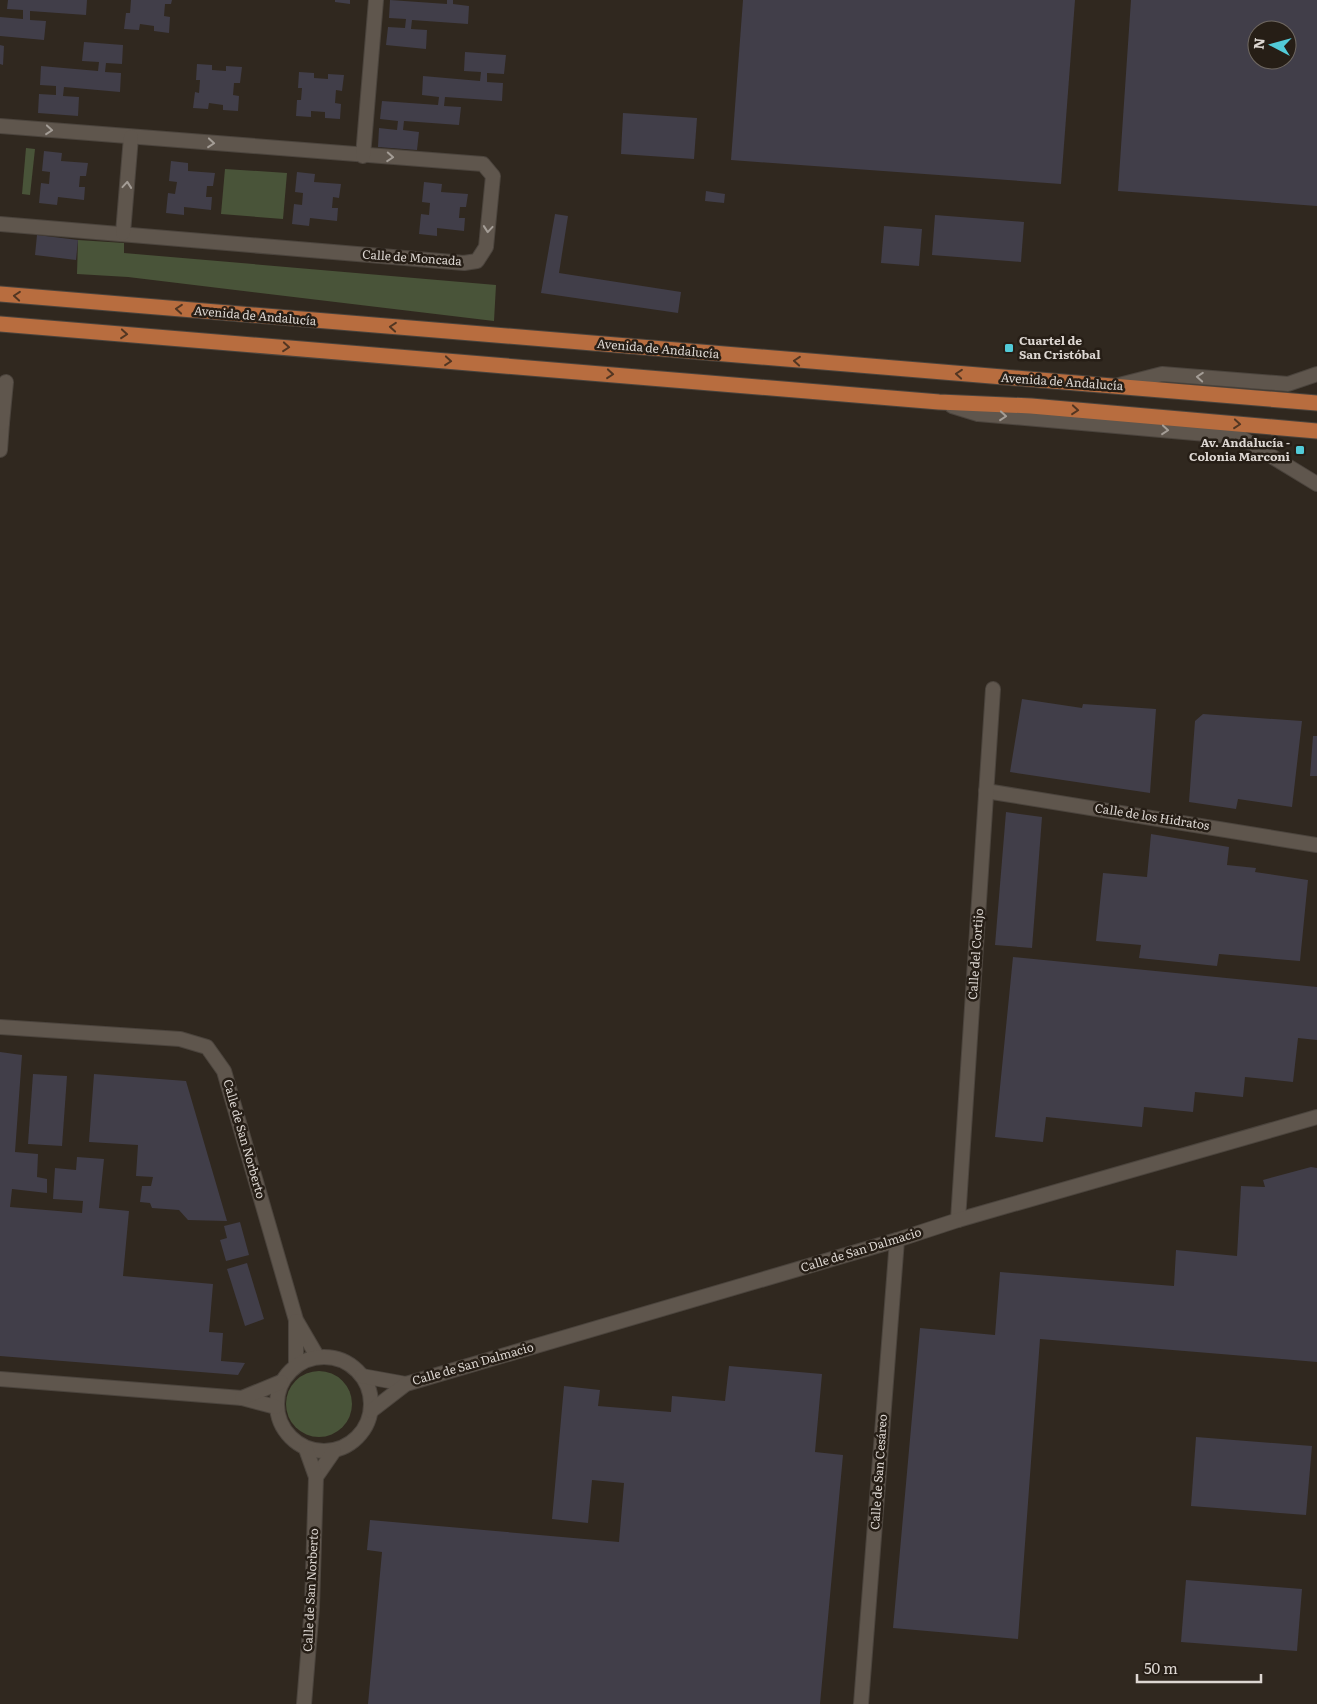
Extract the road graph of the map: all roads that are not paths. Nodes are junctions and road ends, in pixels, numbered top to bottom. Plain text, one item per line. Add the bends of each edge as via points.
1 (376, 0) edge
2 (0, 126) edge
3 (131, 137) junction
4 (363, 156) junction
5 (0, 224) edge
6 (123, 232) junction
7 (0, 294) edge
8 (0, 324) edge
9 (1317, 374) edge
10 (6, 382) dead end
11 (1114, 386) junction
12 (939, 402) junction
13 (1317, 403) edge
14 (1, 423) edge
15 (1317, 431) edge
16 (0, 450) edge
17 (1317, 484) edge
18 (993, 689) dead end
19 (986, 791) junction
20 (1317, 844) edge
21 (0, 1028) edge
22 (1317, 1116) edge
23 (958, 1220) junction
24 (898, 1240) junction
25 (296, 1320) junction
26 (317, 1356) junction
27 (296, 1365) junction
28 (362, 1376) junction
29 (0, 1379) edge
30 (281, 1382) junction
31 (406, 1384) junction
32 (242, 1398) junction
33 (276, 1407) junction
34 (371, 1411) junction
35 (306, 1448) junction
36 (334, 1451) junction
37 (316, 1477) junction
38 (304, 1704) edge
39 (861, 1704) edge

1 - 4 street
2 -> 3 street, Calle de Moncada
3 -> 4 street, Calle de Moncada
6 -> 3 street
4 -> 6 street, Calle de Moncada via 483,164 493,176 486,248 477,261 464,263
5 - 6 street, Calle de Moncada
11 -> 7 main road, Avenida de Andalucía
8 -> 12 main road
9 -> 11 street via 1288,384 1162,374
10 - 14 street
11 - 13 main road, Avenida de Andalucía
12 -> 15 main road via 1031,406
12 -> 17 street via 978,414 1240,437
14 - 16 street
18 - 19 street, Calle del Cortijo
19 - 20 street, Calle de los Hidratos
19 - 23 street, Calle del Cortijo
21 - 25 street, Calle de San Norberto via 180,1039 207,1047 224,1071
22 - 23 street, Calle de San Dalmacio
23 - 24 street, Calle de San Dalmacio
24 - 31 street, Calle de San Dalmacio
24 - 39 street, Calle de San Cesáreo
25 - 26 street, Calle de San Norberto
25 - 27 street, Calle de San Norberto
26 - 27 street
26 - 28 street via 342,1360
27 - 30 street
28 - 31 street, Calle de San Dalmacio
28 - 34 street via 370,1393
29 - 32 street
30 - 32 street
30 - 33 street
31 - 34 street, Calle de San Dalmacio
32 - 33 street
33 - 35 street via 281,1424 291,1439
34 - 36 street via 364,1429 351,1443
35 - 36 street
35 - 37 street, Calle de San Norberto
36 - 37 street
37 - 38 street, Calle de San Norberto via 312,1607

